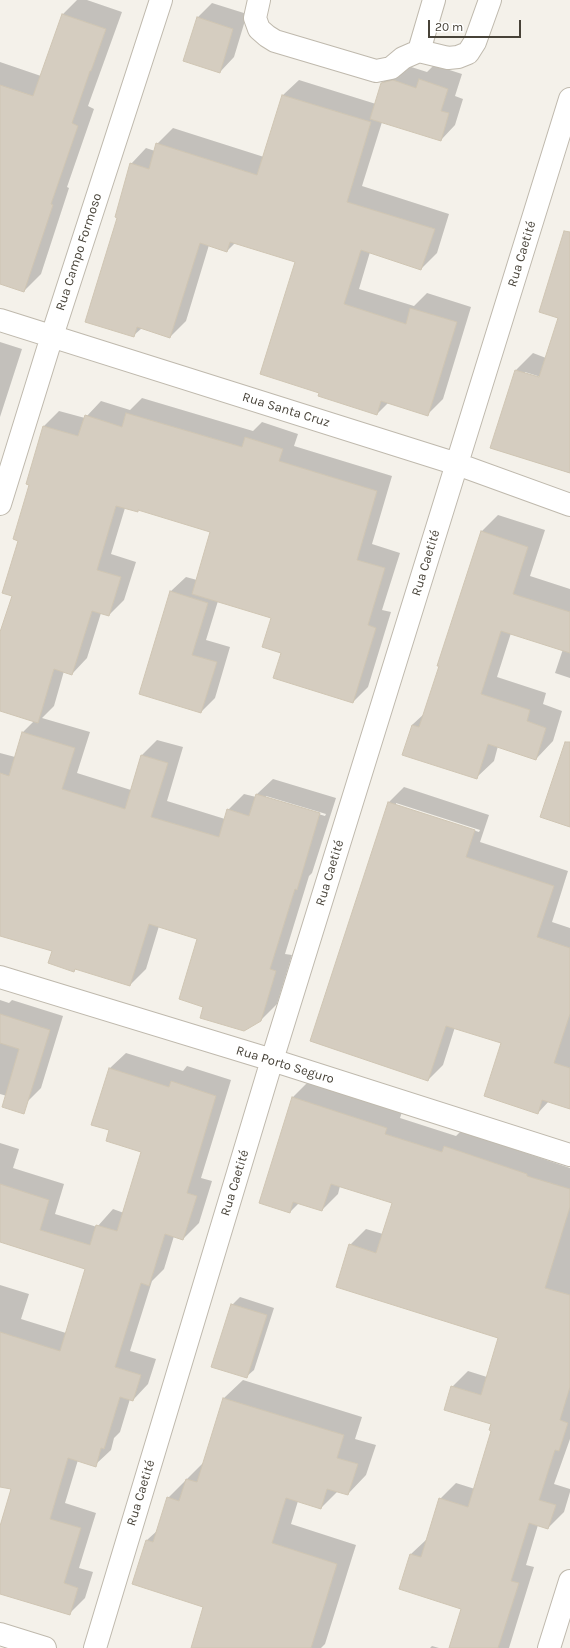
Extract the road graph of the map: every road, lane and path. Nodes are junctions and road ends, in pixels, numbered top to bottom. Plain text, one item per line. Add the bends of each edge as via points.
1 (161, 0) edge
2 (259, 0) edge
3 (434, 0) edge
4 (490, 0) edge
5 (419, 51) junction
6 (570, 99) edge
7 (0, 320) edge
8 (52, 336) junction
9 (457, 464) junction
10 (0, 504) edge
11 (570, 505) edge
12 (0, 977) edge
13 (272, 1060) junction
14 (570, 1155) edge
15 (570, 1581) edge
16 (0, 1634) edge
17 (45, 1648) edge
18 (95, 1648) edge
19 (549, 1648) edge

1 - 8 street, Rua Campo Formoso
2 - 5 street via 255,18 259,29 275,41 376,71 391,68 403,58
3 - 5 street
4 - 5 street via 475,42 468,53 448,58
6 - 9 street, Rua Caetité
7 - 8 street, Rua Santa Cruz
8 - 9 street, Rua Santa Cruz
8 - 10 street, Rua Campo Formoso
9 - 11 street, Rua Santa Cruz
9 - 13 street, Rua Caetité
12 - 13 street, Rua Porto Seguro
13 - 14 street, Rua Porto Seguro
13 - 18 street, Rua Caetité
15 - 19 street
16 - 17 street

